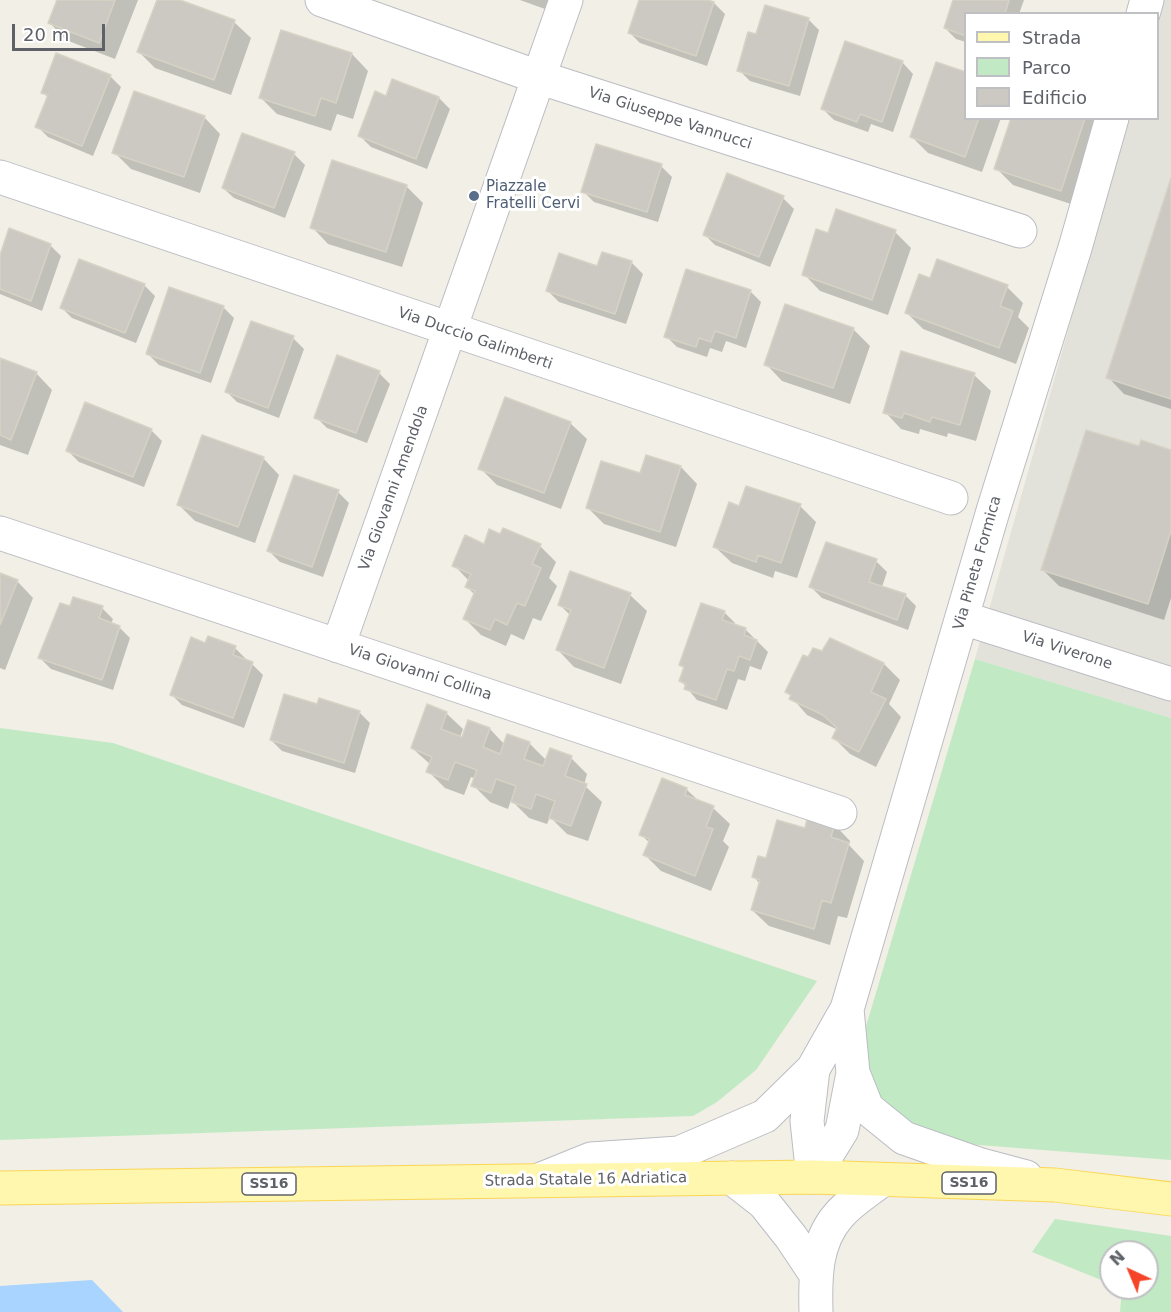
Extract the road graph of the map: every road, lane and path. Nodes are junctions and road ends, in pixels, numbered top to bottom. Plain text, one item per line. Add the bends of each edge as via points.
1 (322, 0) edge
2 (566, 0) edge
3 (538, 77) junction
4 (1111, 120) edge
5 (0, 177) edge
6 (1020, 231) dead end
7 (449, 330) junction
8 (951, 498) dead end
9 (0, 533) edge
10 (963, 618) junction
11 (338, 646) junction
12 (1171, 684) edge
13 (840, 813) dead end
14 (847, 1009) junction
15 (813, 1069) junction
16 (853, 1073) junction
17 (813, 1177) junction
18 (732, 1178) junction
19 (882, 1180) junction
20 (537, 1181) junction
21 (1055, 1185) junction
22 (0, 1188) edge
23 (1171, 1199) edge
24 (815, 1273) junction
25 (816, 1312) edge

1 - 3 street, Via Giuseppe Vannucci
2 - 3 street
3 - 6 street, Via Giuseppe Vannucci
3 - 7 street
4 - 10 street, Via Pineta Formica
5 - 7 street, Via Duccio Galimberti
7 - 8 street, Via Duccio Galimberti
7 - 11 street, Via Giovanni Amendola
9 - 11 street, Via Giovanni Collina
10 - 12 street, Via Viverone
10 - 14 street, Via Pineta Formica
11 - 13 street, Via Giovanni Collina
14 - 15 street, Via Pineta Formica
14 - 16 street, Via Pineta Formica
15 - 17 street, Via Pineta Formica via 807,1121
15 - 20 street, Via Pineta Formica via 765,1116 679,1153 591,1159
16 - 17 street, Via Pineta Formica via 842,1130
16 - 21 street, Via Pineta Formica via 867,1108 904,1138
17 - 18 main road, Strada Statale 16 Adriatica / SS16
17 - 19 main road, Strada Statale 16 Adriatica / SS16
18 - 20 main road, Strada Statale 16 Adriatica / SS16
18 - 24 street via 764,1203
19 - 21 main road, Strada Statale 16 Adriatica / SS16
19 - 24 street via 838,1215 823,1241
20 - 22 main road, Strada Statale 16 Adriatica / SS16
21 - 23 main road, Strada Statale 16 Adriatica / SS16
24 - 25 street

